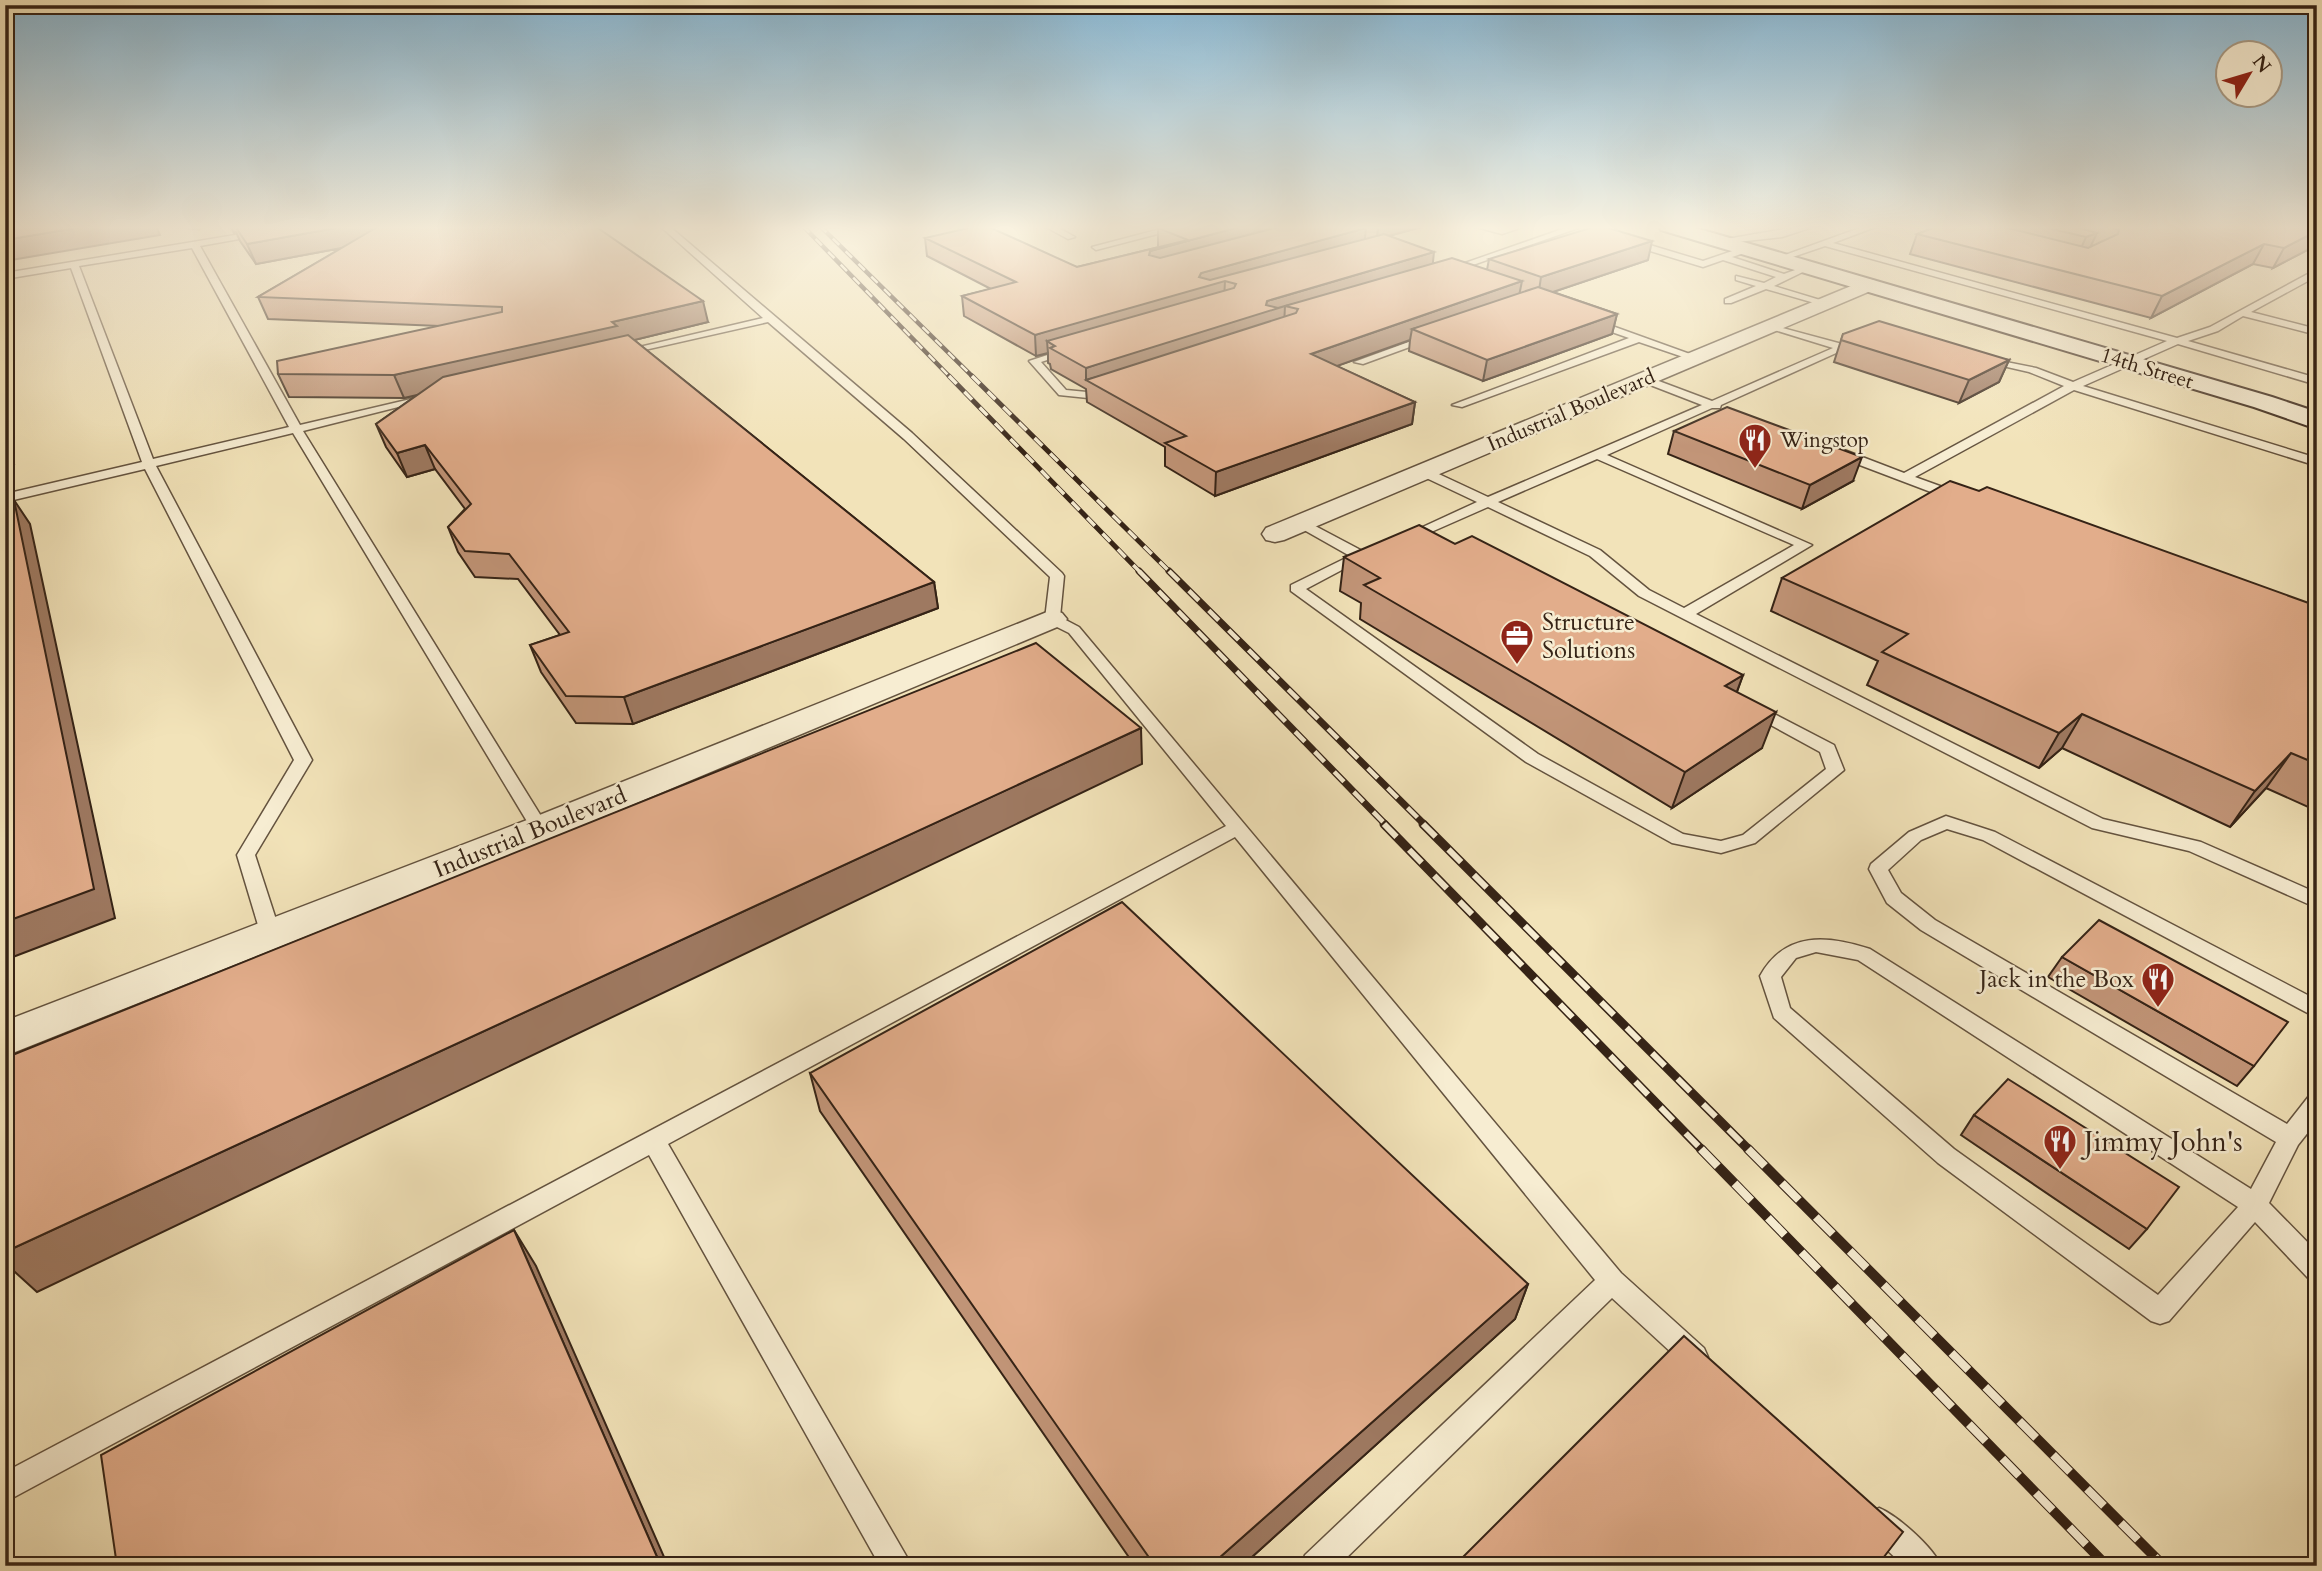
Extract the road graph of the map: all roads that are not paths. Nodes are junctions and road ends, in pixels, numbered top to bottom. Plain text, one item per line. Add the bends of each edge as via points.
1 (87, 299) edge
2 (225, 299) edge
3 (748, 299) edge
4 (1732, 299) edge
5 (1812, 299) edge
6 (1834, 299) edge
7 (1917, 299) edge
8 (2027, 299) edge
9 (2267, 299) edge
10 (1728, 301) dead end
11 (1825, 303) junction
12 (2242, 313) junction
13 (1574, 315) edge
14 (770, 319) junction
15 (1772, 326) junction
16 (1447, 331) edge
17 (2317, 332) edge
18 (1869, 336) edge
19 (1639, 338) junction
20 (2177, 341) junction
21 (1086, 346) edge
22 (1840, 347) junction
23 (1976, 356) edge
24 (607, 357) edge
25 (1696, 358) junction
26 (1359, 362) edge
27 (2129, 362) junction
28 (1644, 379) junction
29 (2317, 382) edge
30 (1125, 383) edge
31 (2073, 386) junction
32 (445, 394) edge
33 (2263, 402) junction
34 (1458, 405) dead end
35 (1711, 405) junction
36 (1724, 410) edge
37 (2317, 415) edge
38 (2317, 421) edge
39 (296, 429) junction
40 (1828, 449) edge
41 (1595, 454) junction
42 (2317, 462) edge
43 (149, 464) junction
44 (1424, 472) junction
45 (1905, 478) junction
46 (5, 498) edge
47 (1488, 501) junction
48 (1976, 504) edge
49 (1302, 523) junction
50 (1275, 534) dead end
51 (1398, 541) edge
52 (1686, 613) junction
53 (1052, 619) junction
54 (1744, 704) edge
55 (1237, 828) junction
56 (540, 829) junction
57 (2317, 901) edge
58 (271, 935) junction
59 (2317, 1010) edge
60 (5, 1039) edge
61 (2317, 1102) edge
62 (2290, 1138) junction
63 (653, 1140) junction
64 (2255, 1205) junction
65 (2317, 1270) edge
66 (1612, 1281) junction
67 (1713, 1373) edge
68 (5, 1488) edge
69 (1855, 1502) edge
70 (897, 1566) edge
71 (1316, 1566) edge
72 (1926, 1566) edge

1 - 43 lane
2 - 39 lane
3 - 14 lane
4 - 10 lane
5 - 11 lane
6 - 11 street, Industrial Boulevard
7 - 27 main road, 14th Street
8 - 20 lane
9 - 12 lane
11 - 15 street, Industrial Boulevard
12 - 17 lane
12 - 20 lane via 2214,329
13 - 19 lane
14 - 24 lane
14 - 53 lane via 908,436 1057,576
15 - 22 lane
15 - 25 street, Industrial Boulevard
16 - 26 lane
18 - 22 lane
19 - 25 lane
19 - 34 lane
20 - 27 lane
20 - 29 lane
21 - 30 lane via 1034,361 1063,393 1088,395
22 - 35 lane
23 - 31 lane
25 - 28 street, Industrial Boulevard
27 - 31 lane
27 - 33 main road, 14th Street
28 - 35 lane
28 - 44 street, Industrial Boulevard
31 - 42 lane
31 - 45 lane
32 - 39 lane
33 - 37 main road, 14th Street
33 - 38 main road, 14th Street
35 - 36 lane
35 - 41 lane
39 - 43 lane
39 - 56 lane
40 - 45 lane
41 - 47 lane
41 - 52 lane via 1805,545
43 - 46 lane
43 - 58 lane via 303,760 246,855
44 - 47 lane
44 - 49 street, Industrial Boulevard
45 - 48 lane
47 - 51 lane via 1428,535
47 - 52 lane via 1595,553 1644,593
49 - 50 street, Industrial Boulevard
49 - 54 lane via 1366,554 1296,589 1532,758 1678,839 1721,847 1749,839 1835,770 1828,749
52 - 57 lane via 2098,824 2194,846
53 - 55 lane via 1074,631
53 - 56 street, Industrial Boulevard
55 - 63 lane
55 - 66 lane
56 - 58 street, Industrial Boulevard
58 - 60 street, Industrial Boulevard
59 - 62 lane via 1989,836 1946,822 1915,836 1878,869 1894,898 1928,925
61 - 62 lane
62 - 64 lane
63 - 68 lane
63 - 70 lane
64 - 64 lane via 1863,954 1816,944 1789,953 1770,976 1781,1012 1946,1156 2160,1312
64 - 65 lane
66 - 67 lane
66 - 71 lane
69 - 72 lane

